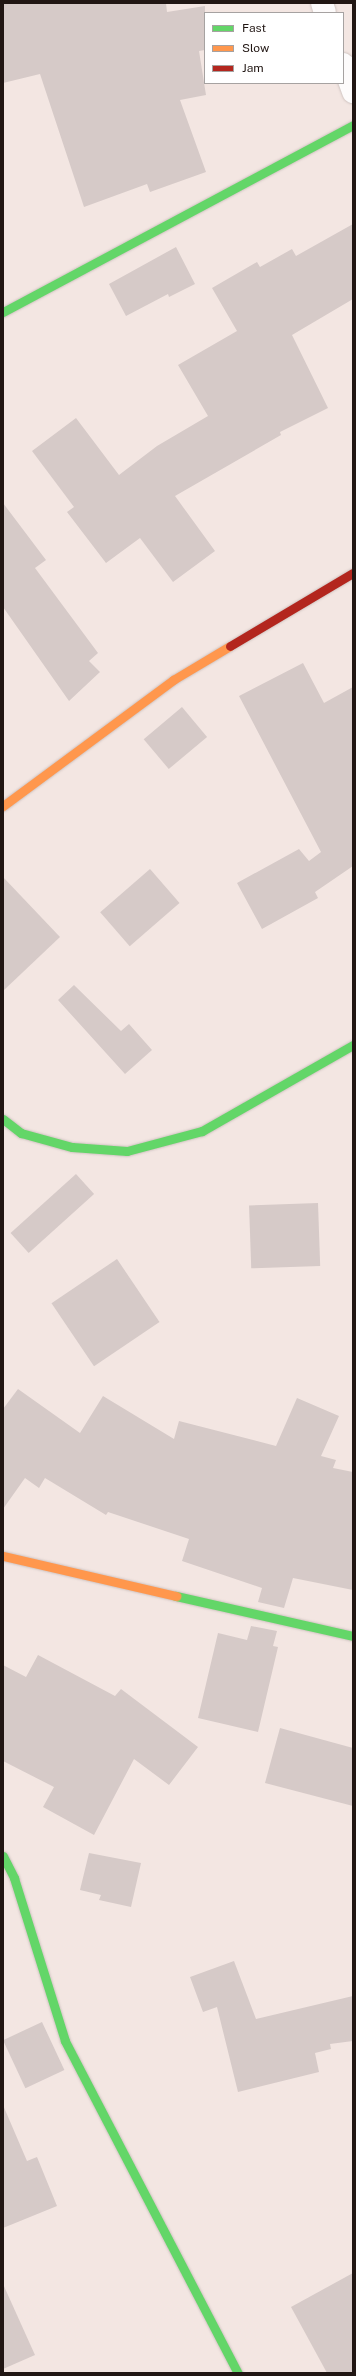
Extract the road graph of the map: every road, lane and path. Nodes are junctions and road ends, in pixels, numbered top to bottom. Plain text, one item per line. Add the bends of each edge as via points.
1 (344, 67) edge
2 (353, 92) edge
3 (353, 124) edge
4 (3, 312) edge
5 (353, 573) edge
6 (3, 806) edge
7 (353, 1045) edge
8 (3, 1119) edge
9 (3, 1556) edge
10 (353, 1636) edge
11 (3, 1856) edge
12 (238, 2373) edge

1 - 2 street
3 - 4 street
5 - 6 street via 172,680
7 - 8 street via 202,1131 127,1151 72,1147 21,1133
9 - 10 street
11 - 12 street via 14,1878 65,2041

